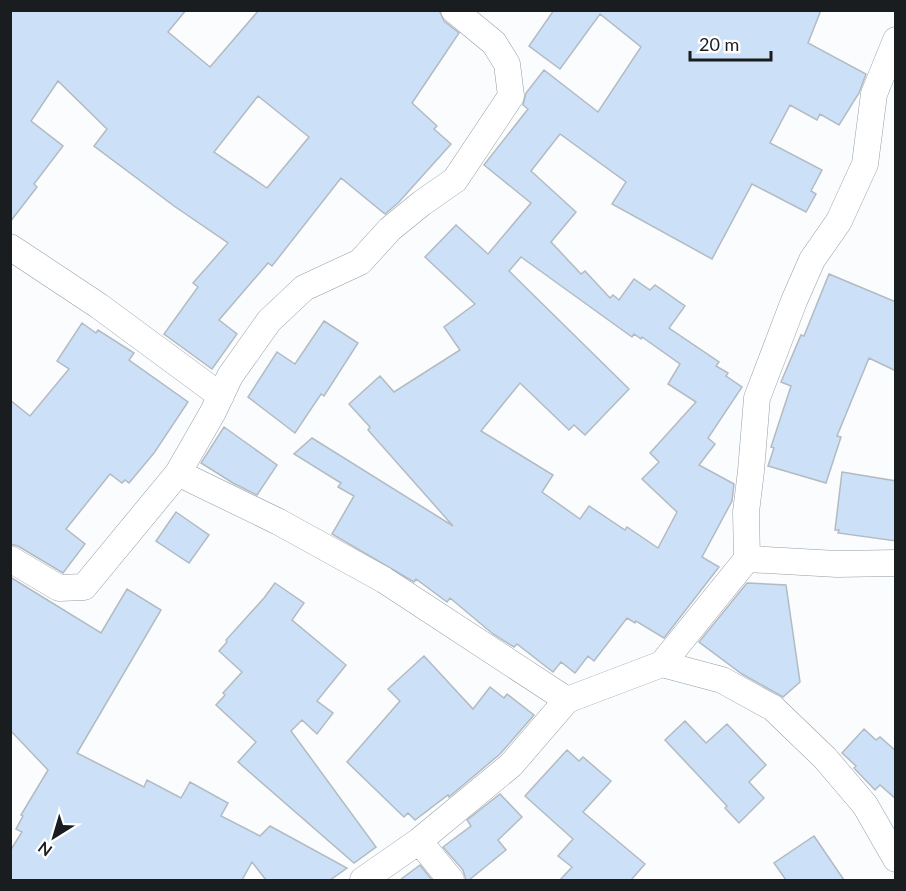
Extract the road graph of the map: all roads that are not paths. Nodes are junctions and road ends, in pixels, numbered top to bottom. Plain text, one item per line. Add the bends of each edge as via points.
1 (454, 10) edge
2 (896, 40) edge
3 (10, 247) edge
4 (221, 396) junction
5 (178, 473) junction
6 (10, 559) edge
7 (747, 559) junction
8 (896, 563) edge
9 (662, 664) junction
10 (567, 700) junction
11 (419, 841) junction
12 (896, 859) edge
13 (896, 874) edge
14 (363, 880) edge
15 (451, 880) edge
16 (888, 880) edge

1 - 4 street via 494,43 507,64 511,96 455,180 390,229 360,262 304,288 269,321 230,376
2 - 7 street via 874,94 865,164 839,221 812,260 756,398 746,512
3 - 4 street via 99,306
4 - 5 street
5 - 6 street via 84,587 59,588
5 - 10 street via 279,522 384,580
7 - 8 street
7 - 9 street
9 - 10 street
9 - 12 street via 722,680 773,708 825,758 865,805
10 - 11 street via 511,765
11 - 14 street
11 - 15 street
13 - 16 street

